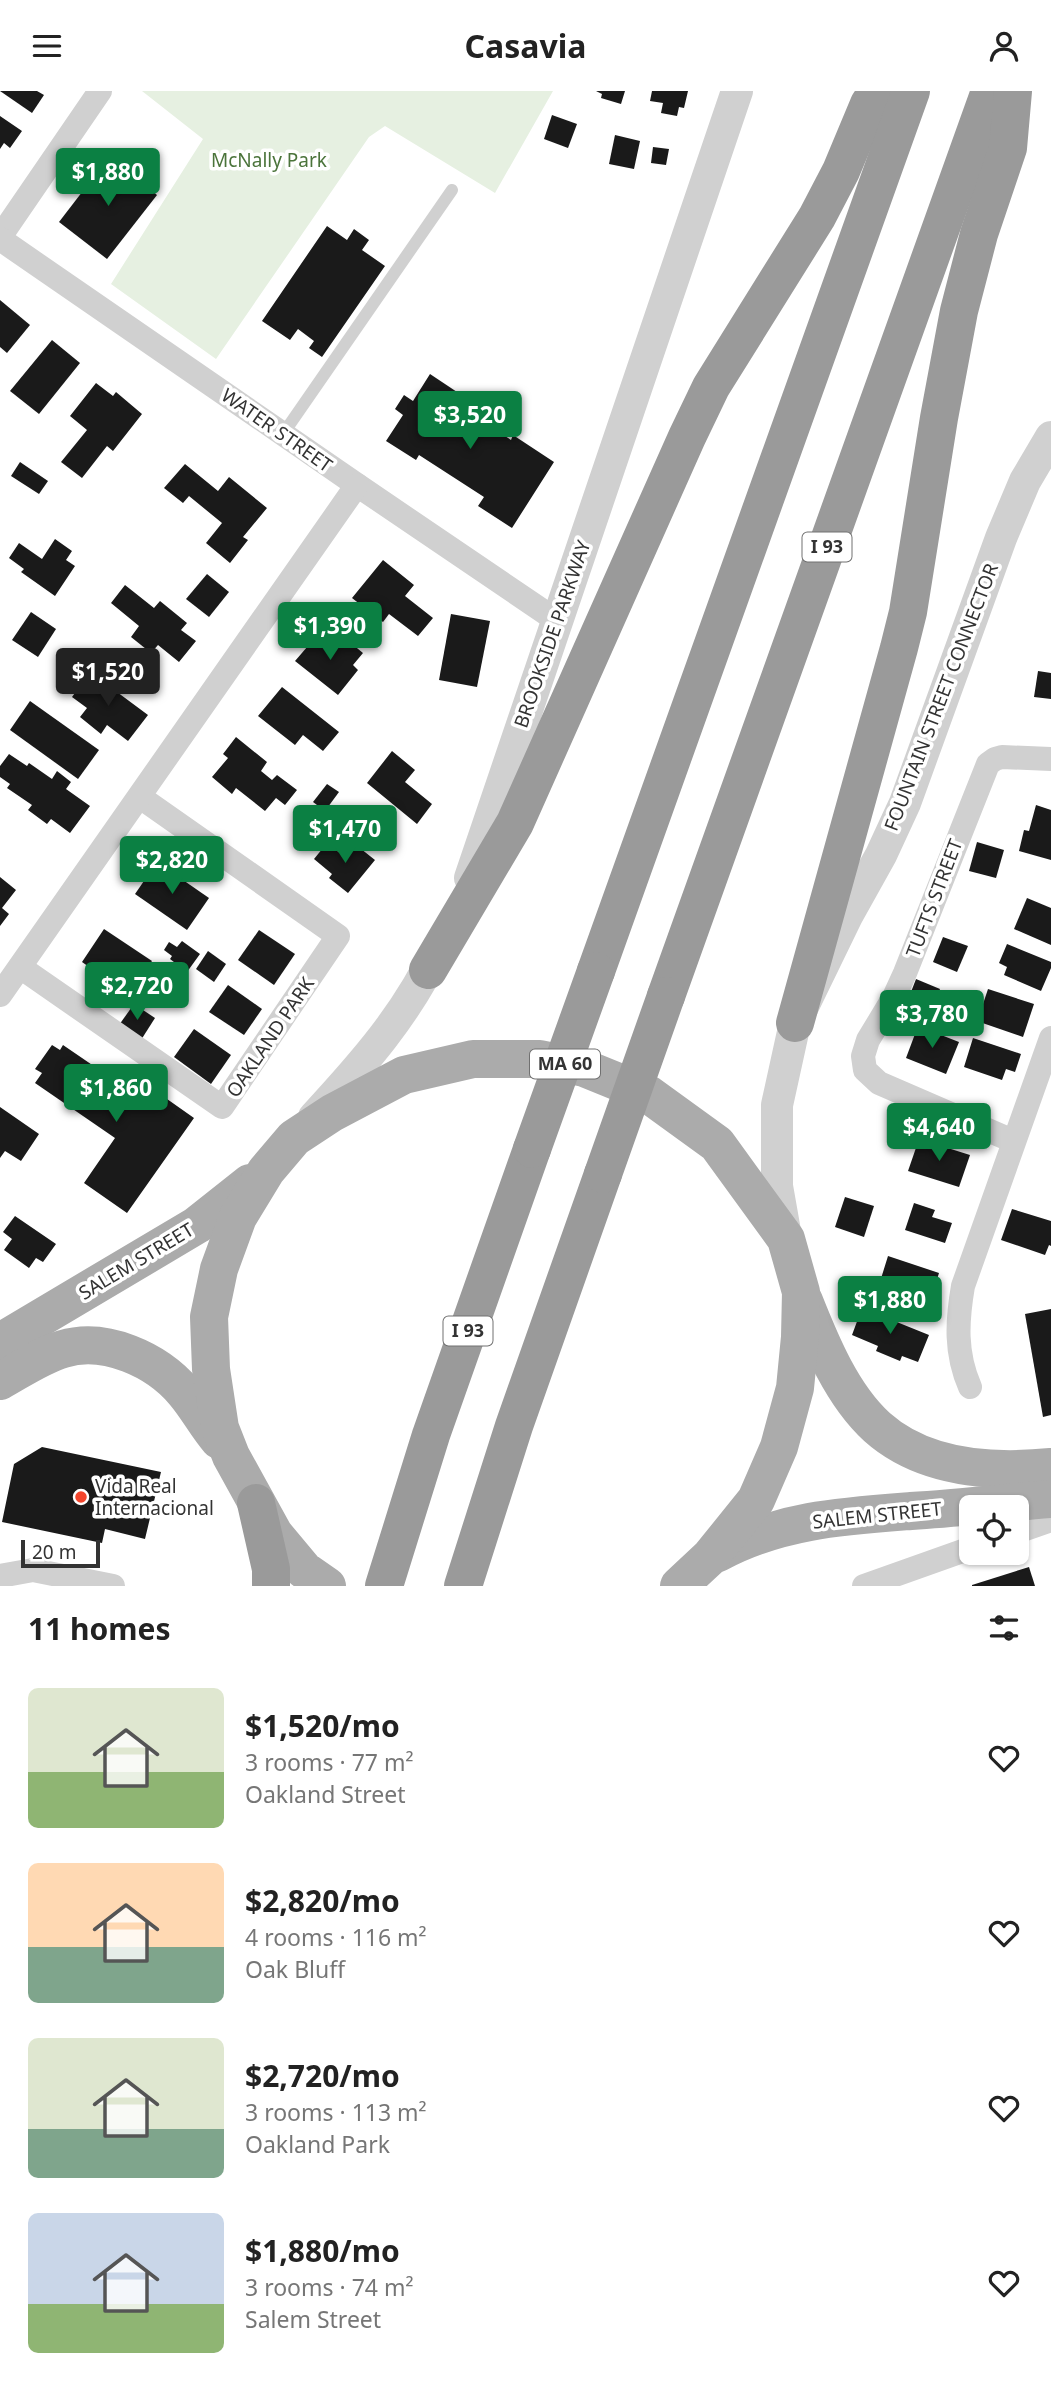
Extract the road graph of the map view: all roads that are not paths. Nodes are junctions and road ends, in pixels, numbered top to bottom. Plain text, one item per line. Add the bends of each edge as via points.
1 (100, 91) edge
2 (737, 91) edge
3 (1001, 95) edge
4 (891, 97) edge
5 (452, 190) dead end
6 (0, 238) edge
7 (283, 434) junction
8 (1051, 437) edge
9 (357, 485) junction
10 (556, 620) junction
11 (1051, 759) edge
12 (140, 797) junction
13 (20, 967) junction
14 (428, 970) junction
15 (0, 995) edge
16 (795, 1023) junction
17 (1051, 1038) edge
18 (294, 1138) junction
19 (1013, 1142) junction
20 (266, 1171) junction
21 (786, 1239) junction
22 (801, 1292) junction
23 (0, 1342) edge
24 (0, 1381) edge
25 (970, 1387) dead end
26 (231, 1456) junction
27 (1051, 1467) edge
28 (256, 1503) junction
29 (1050, 1519) edge
30 (1029, 1527) edge
31 (959, 1552) edge
32 (710, 1557) junction
33 (0, 1576) edge
34 (113, 1586) edge
35 (271, 1586) edge
36 (327, 1586) edge
37 (384, 1586) edge
38 (463, 1586) edge
39 (679, 1586) edge
40 (864, 1586) edge

1 - 6 street
2 - 10 street, BROOKSIDE PARKWAY
3 - 16 highway via 1008,148 979,234 957,324 908,612
3 - 38 highway, I 93, bridge via 666,996 529,1382
4 - 14 highway via 711,387 515,823
4 - 37 highway, I 93, bridge via 596,971 431,1435
5 - 7 lane
6 - 7 street, WATER STREET
7 - 9 street, WATER STREET
8 - 16 street, FOUNTAIN STREET CONNECTOR via 1025,481 1001,538 905,803
9 - 10 street, WATER STREET
9 - 12 street
10 - 14 street, BROOKSIDE PARKWAY via 468,883
11 - 19 street, TUFTS STREET via 995,759 988,764 905,973 864,1051 863,1065 870,1076
12 - 13 street
12 - 13 street, OAKLAND PARK via 337,936 222,1107
13 - 15 street
14 - 18 street, BROOKSIDE PARKWAY via 366,1061
16 - 21 street, FOUNTAIN STREET CONNECTOR via 777,1118 777,1186
17 - 19 street
18 - 20 main road, MA 60
18 - 21 main road, MA 60 via 404,1075 473,1059 551,1061 584,1068 648,1094 705,1135 726,1156
19 - 25 street via 963,1286 958,1341
20 - 23 main road, SALEM STREET / MA 60 via 198,1225
20 - 26 main road via 238,1217 219,1269 209,1317 220,1428
21 - 22 main road, MA 60
22 - 27 main road, MA 60 via 853,1398 877,1426 908,1449 947,1464
22 - 32 main road via 795,1388 779,1447 756,1500
24 - 26 main road via 63,1349 89,1346 127,1353 175,1383
26 - 28 main road
28 - 35 highway
28 - 36 main road via 290,1556
29 - 30 street, SALEM STREET
29 - 32 main road, SALEM STREET via 853,1515 747,1538
31 - 40 street
32 - 39 main road
33 - 34 street via 33,1570

